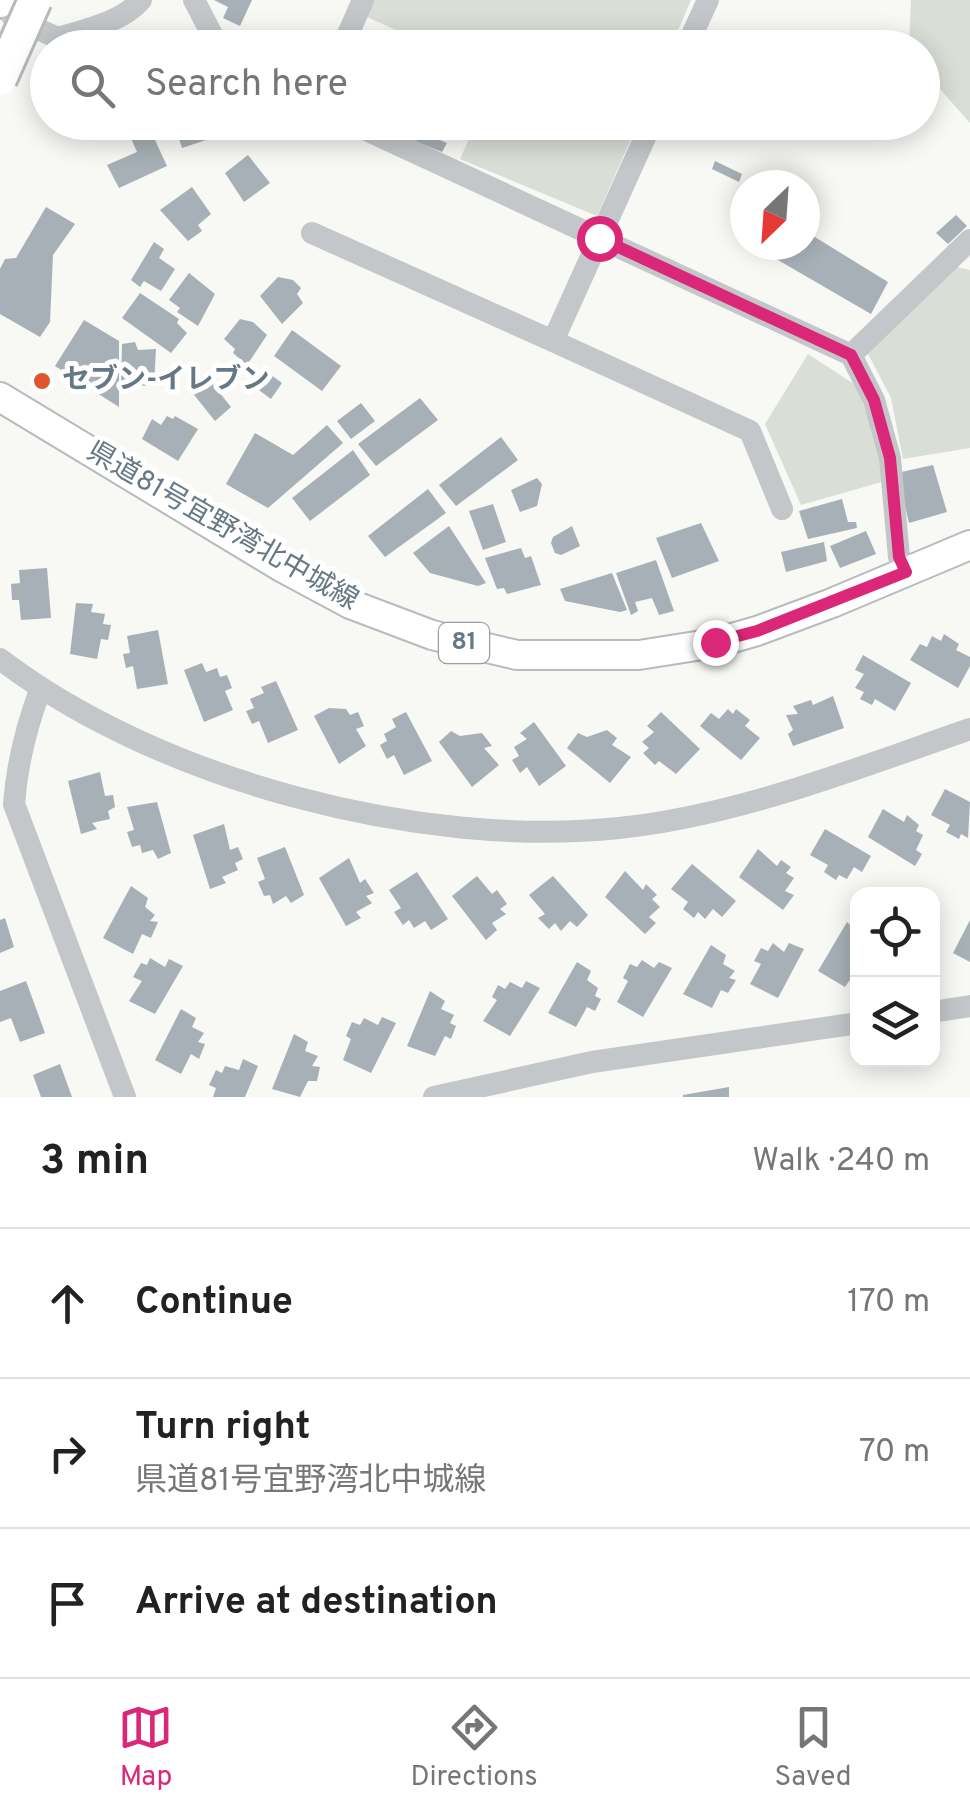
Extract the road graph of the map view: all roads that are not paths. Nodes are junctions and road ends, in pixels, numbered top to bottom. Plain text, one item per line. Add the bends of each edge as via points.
1 (35, 0) edge
2 (140, 0) edge
3 (194, 0) edge
4 (363, 0) edge
5 (708, 0) edge
6 (0, 12) edge
7 (40, 30) edge
8 (83, 30) edge
9 (210, 30) edge
10 (350, 30) edge
11 (694, 30) edge
12 (0, 79) edge
13 (388, 140) edge
14 (644, 140) edge
15 (312, 232) dead end
16 (599, 238) junction
17 (970, 240) edge
18 (553, 341) junction
19 (851, 355) junction
20 (2, 405) edge
21 (782, 509) dead end
22 (970, 546) edge
23 (906, 572) junction
24 (0, 660) edge
25 (40, 690) junction
26 (970, 730) edge
27 (970, 1006) edge
28 (940, 1011) edge
29 (850, 1024) edge
30 (522, 1086) edge
31 (125, 1097) edge
32 (434, 1097) edge

1 - 12 highway, bridge
2 - 8 street
3 - 9 street
4 - 10 street
5 - 11 street
6 - 7 street
13 - 16 street
14 - 16 street
15 - 18 street
16 - 18 street
16 - 19 street
17 - 19 street
18 - 21 street via 750,431
19 - 23 street via 874,400 890,458
20 - 23 main road, 県道81号宜野湾北中城線 / 81 via 350,604 432,635 516,655 639,655 715,642
22 - 23 main road, 県道81号宜野湾北中城線 / 81
24 - 25 street
25 - 26 street via 202,768 280,792 409,821 522,831 619,828 728,809
25 - 31 street via 17,766 14,804
27 - 28 street
29 - 30 street via 592,1062
30 - 32 street

